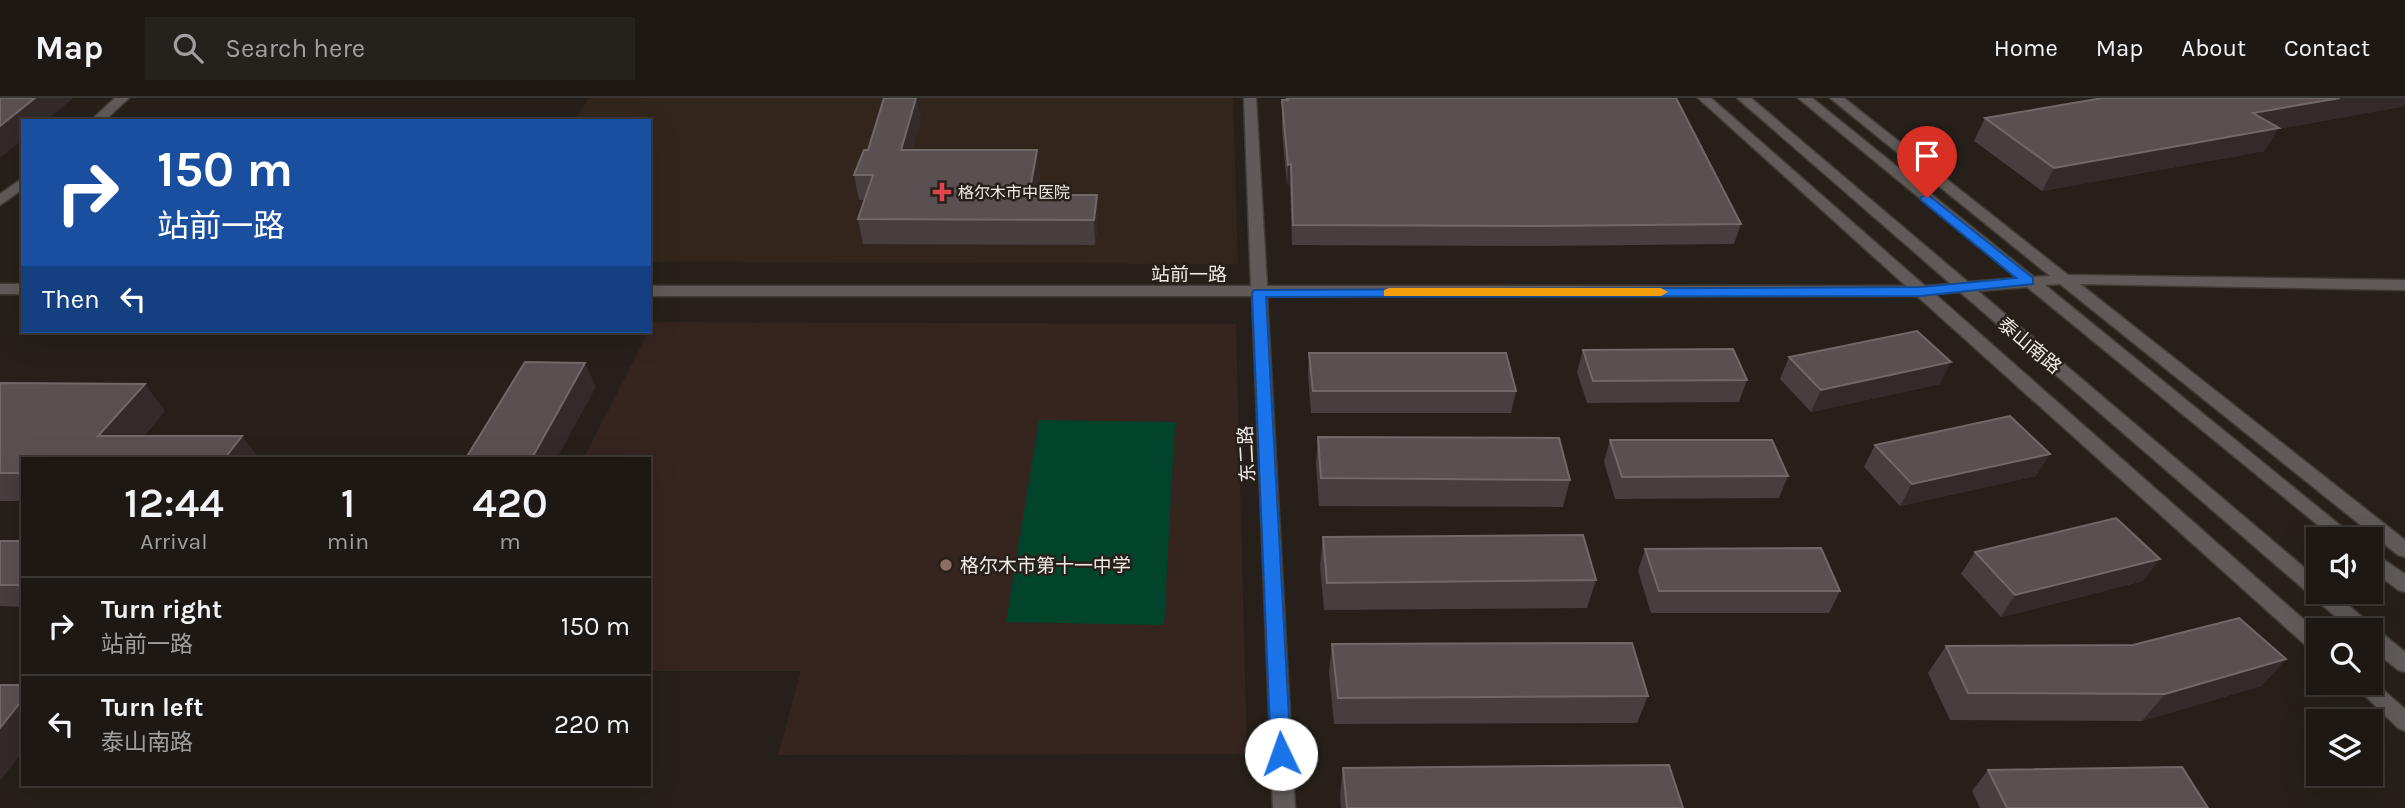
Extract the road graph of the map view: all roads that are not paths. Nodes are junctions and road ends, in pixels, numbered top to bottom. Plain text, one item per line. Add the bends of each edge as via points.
1 (123, 98) edge
2 (1250, 98) edge
3 (1704, 98) edge
4 (1743, 98) edge
5 (1804, 98) edge
6 (1836, 98) edge
7 (98, 119) edge
8 (21, 184) edge
9 (0, 201) edge
10 (2064, 279) junction
11 (2028, 281) junction
12 (2405, 285) edge
13 (1963, 288) junction
14 (0, 289) edge
15 (21, 289) edge
16 (651, 291) edge
17 (1921, 292) junction
18 (1259, 293) junction
19 (2333, 527) edge
20 (2405, 550) edge
21 (2383, 568) edge
22 (2306, 580) edge
23 (2405, 585) edge
24 (2334, 604) edge
25 (2350, 618) edge
26 (2306, 633) edge
27 (2383, 646) edge
28 (2405, 664) edge
29 (2375, 695) edge
30 (2405, 722) edge
31 (1284, 808) edge

1 - 7 street
2 - 18 street, 东二路
3 - 17 street
4 - 13 street, 泰山南路
5 - 11 street
6 - 10 street
8 - 9 street
10 - 11 street, 站前一路
10 - 12 street, 站前一路
10 - 20 street
11 - 13 street, 站前一路
11 - 19 street
13 - 17 street, 站前一路
13 - 22 street, 泰山南路
14 - 15 street
16 - 18 street, 站前一路
17 - 18 street, 站前一路
17 - 26 street
18 - 31 street, 东二路
21 - 23 street
24 - 25 street, 泰山南路
27 - 28 street
29 - 30 street

